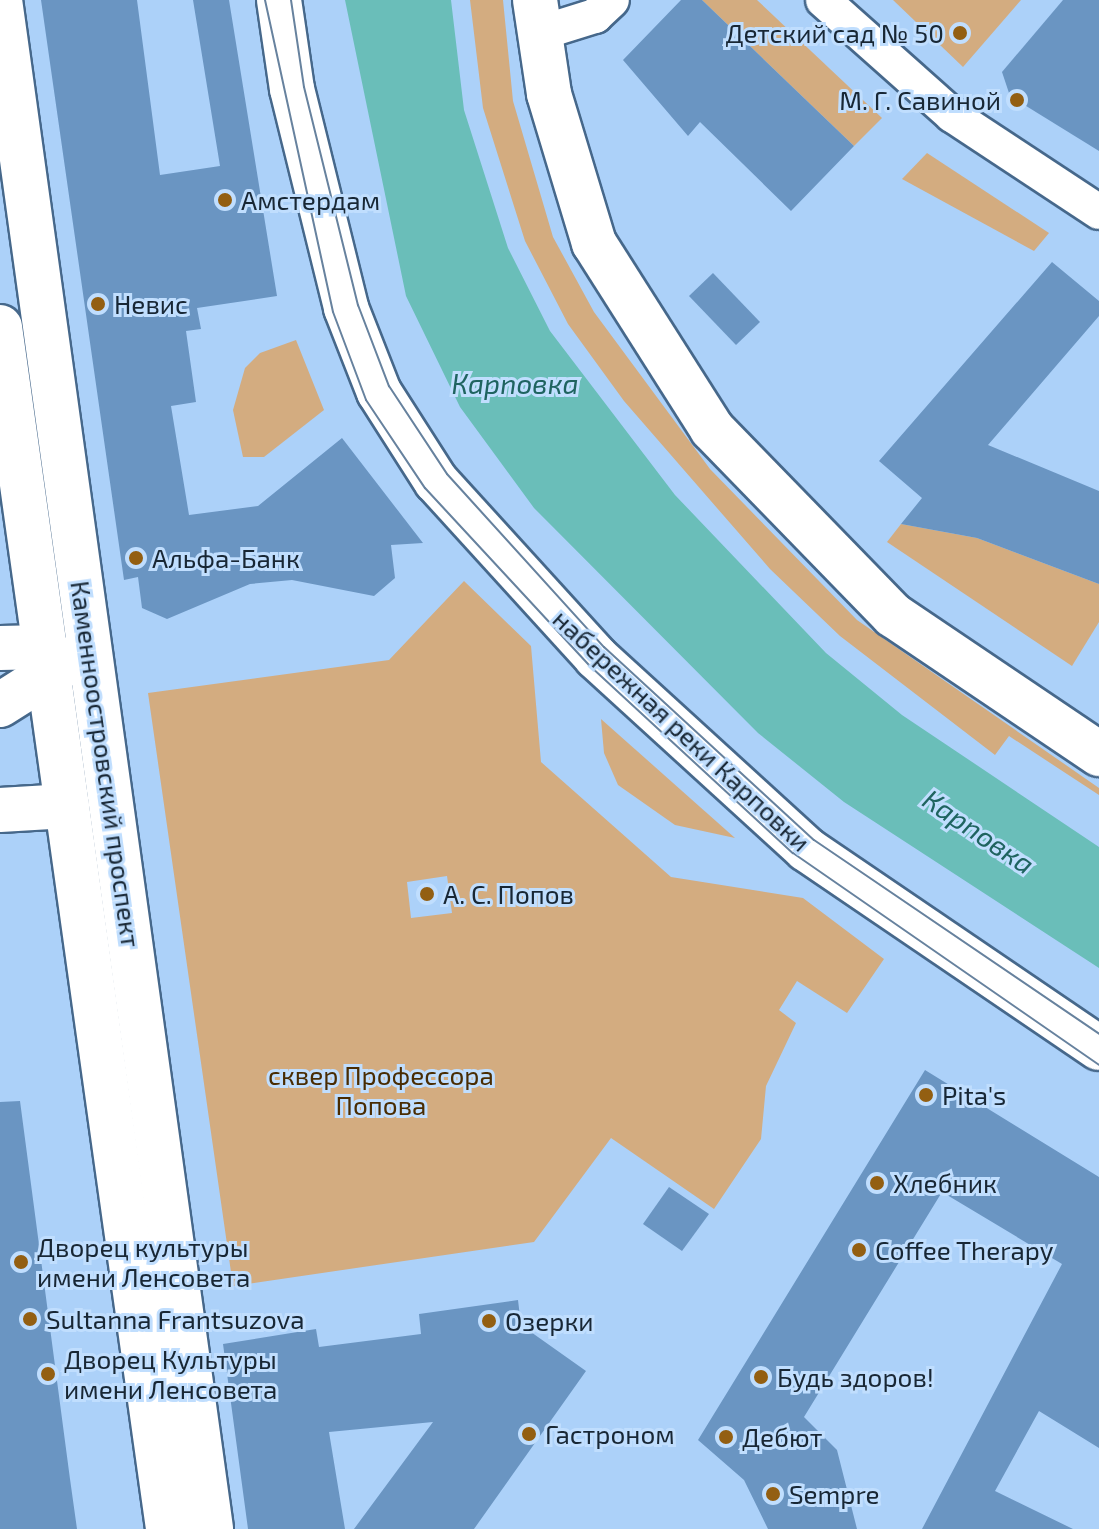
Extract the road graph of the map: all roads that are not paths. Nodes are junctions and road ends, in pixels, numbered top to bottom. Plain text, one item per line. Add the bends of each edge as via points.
1 (0, 0) edge
2 (279, 0) edge
3 (612, 0) edge
4 (823, 0) edge
5 (538, 17) edge
6 (1099, 212) edge
7 (0, 327) edge
8 (0, 648) edge
9 (90, 648) junction
10 (47, 661) junction
11 (0, 705) edge
12 (1099, 754) edge
13 (67, 806) junction
14 (0, 810) edge
15 (1099, 1048) edge
16 (168, 1529) edge
17 (211, 1529) edge

1 - 9 main road, Каменноостровский проспект
2 - 15 main road, набережная реки Карповки via 292,89 346,308 379,392 436,481 596,657 806,849
3 - 5 street via 569,28
4 - 6 street via 952,115
5 - 12 main road via 567,166 594,243 712,429 893,615
7 - 10 main road, Каменноостровский проспект
8 - 10 main road
9 - 10 main road
9 - 17 main road, Каменноостровский проспект
10 - 11 main road
10 - 13 main road, Каменноостровский проспект
13 - 14 main road
13 - 16 main road, Каменноостровский проспект

